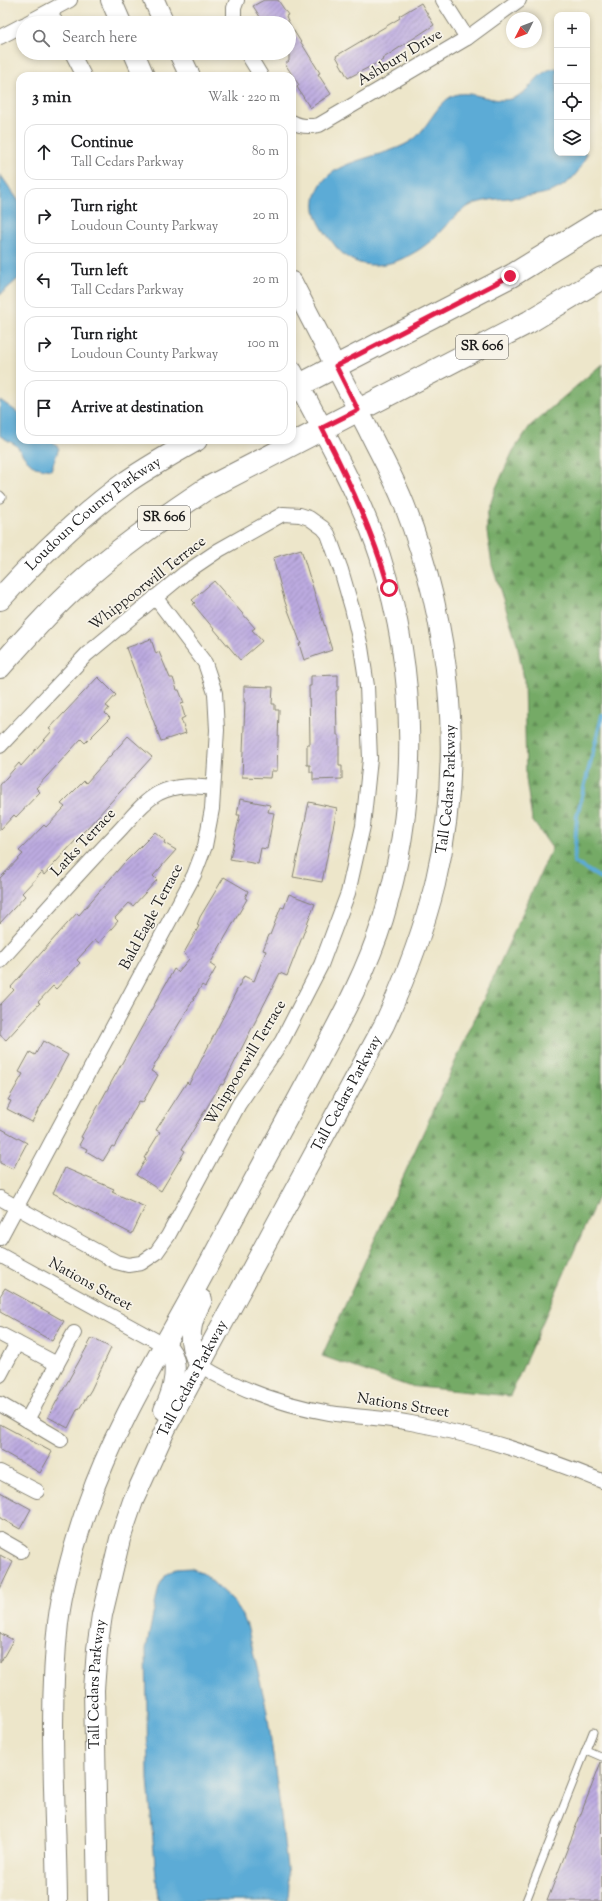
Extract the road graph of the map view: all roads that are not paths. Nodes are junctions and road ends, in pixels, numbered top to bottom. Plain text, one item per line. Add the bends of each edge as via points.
1 (111, 0) edge
2 (154, 0) edge
3 (237, 0) edge
4 (443, 0) edge
5 (520, 0) edge
6 (58, 8) edge
7 (41, 16) edge
8 (118, 16) edge
9 (161, 16) edge
10 (234, 16) edge
11 (16, 29) edge
12 (0, 37) edge
13 (467, 38) junction
14 (76, 60) edge
15 (137, 60) edge
16 (182, 60) edge
17 (251, 60) edge
18 (82, 72) edge
19 (142, 72) edge
20 (188, 72) edge
21 (259, 72) edge
22 (296, 124) edge
23 (602, 220) edge
24 (602, 278) edge
25 (296, 290) edge
26 (336, 366) junction
27 (296, 381) edge
28 (296, 385) edge
29 (358, 410) junction
30 (322, 428) junction
31 (296, 442) edge
32 (189, 444) edge
33 (292, 444) edge
34 (0, 495) edge
35 (0, 499) edge
36 (155, 597) junction
37 (0, 599) edge
38 (0, 667) edge
39 (0, 746) edge
40 (213, 788) junction
41 (0, 961) edge
42 (0, 1198) edge
43 (17, 1207) junction
44 (0, 1238) edge
45 (216, 1251) junction
46 (0, 1255) edge
47 (74, 1333) dead end
48 (0, 1334) edge
49 (17, 1343) junction
50 (164, 1345) junction
51 (57, 1364) junction
52 (200, 1365) junction
53 (0, 1376) edge
54 (0, 1404) edge
55 (27, 1420) junction
56 (61, 1440) dead end
57 (146, 1468) junction
58 (0, 1472) edge
59 (602, 1481) edge
60 (37, 1491) dead end
61 (0, 1539) edge
62 (21, 1551) dead end
63 (593, 1732) dead end
64 (586, 1750) junction
65 (602, 1757) edge
66 (57, 1901) edge
67 (98, 1901) edge
68 (526, 1901) edge

1 - 8 main road
2 - 9 main road
3 - 10 street
4 - 13 street
5 - 13 street, Ashbury Drive
6 - 7 street
11 - 12 street
13 - 22 street, Ashbury Drive via 319,125 311,127
14 - 18 street
15 - 19 main road
16 - 20 main road
17 - 21 street
23 - 26 main road via 510,276
24 - 29 main road, SR 606 via 529,322
25 - 26 main road, Tall Cedars Parkway
26 - 27 main road
26 - 29 main road, Tall Cedars Parkway
28 - 30 main road
29 - 30 main road, SR 606
29 - 52 main road, Tall Cedars Parkway via 403,502 416,537 443,640 451,737 444,835 435,884 422,931 406,976 384,1025
30 - 31 main road, SR 606
30 - 45 main road via 348,478 378,552 401,637 410,745 405,818 400,850 382,922 360,981
32 - 37 main road, Loudoun County Parkway via 128,481 90,511 57,539
33 - 38 main road, SR 606 via 206,489 165,517 76,587
34 - 35 lane
36 - 39 street, Whippoorwill Terrace via 87,654
36 - 40 street, Bald Eagle Terrace via 205,663 210,676 217,712
36 - 43 street, Whippoorwill Terrace via 218,550 283,514 309,518 323,528 332,544 352,608 367,686 370,759 363,826 348,893 321,965 282,1041 239,1104 168,1236 156,1253 141,1263 128,1265 116,1262
40 - 41 street, Larks Terrace via 180,786 169,788 152,797
40 - 43 street, Bald Eagle Terrace via 209,828 194,875
42 - 43 street, Whippoorwill Terrace
43 - 44 street, Bald Eagle Terrace
45 - 50 main road
45 - 52 main road via 216,1271 192,1321 192,1353
46 - 50 street, Nations Street
47 - 51 street
48 - 49 street
49 - 51 street
49 - 53 street
50 - 57 main road via 169,1349 174,1363 173,1384 167,1403 144,1448
50 - 66 main road via 125,1416 102,1467 88,1502 67,1576 59,1620 53,1709
51 - 55 street
52 - 57 main road, Tall Cedars Parkway
52 - 59 street, Nations Street via 235,1384 291,1405 331,1413 410,1422 454,1432 524,1452
54 - 55 street
55 - 56 street
57 - 67 main road, Tall Cedars Parkway via 120,1539 97,1649 94,1690
58 - 60 street
61 - 62 street
63 - 64 lane
64 - 65 lane
64 - 68 lane

